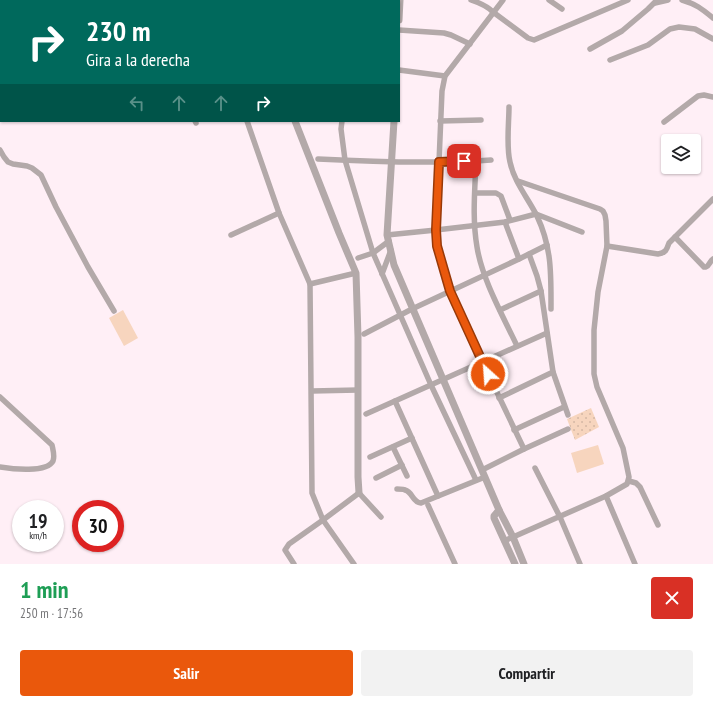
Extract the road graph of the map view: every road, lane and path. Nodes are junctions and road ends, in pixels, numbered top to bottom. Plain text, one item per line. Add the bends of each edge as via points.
1 (471, 0) edge
2 (503, 0) edge
3 (549, 0) edge
4 (628, 0) edge
5 (668, 0) edge
6 (682, 0) edge
7 (656, 1) edge
8 (562, 10) dead end
9 (493, 12) junction
10 (713, 18) edge
11 (400, 30) edge
12 (713, 39) edge
13 (470, 44) junction
14 (590, 49) dead end
15 (610, 60) dead end
16 (400, 70) edge
17 (445, 76) junction
18 (713, 97) edge
19 (509, 107) dead end
20 (481, 120) dead end
21 (247, 122) edge
22 (295, 122) edge
23 (342, 122) edge
24 (394, 122) edge
25 (440, 122) junction
26 (664, 122) dead end
27 (0, 150) edge
28 (318, 159) dead end
29 (345, 160) junction
30 (491, 160) dead end
31 (476, 161) junction
32 (391, 162) junction
33 (439, 162) junction
34 (518, 181) junction
35 (475, 193) junction
36 (713, 199) edge
37 (279, 213) junction
38 (536, 214) junction
39 (507, 221) junction
40 (474, 226) junction
41 (436, 230) junction
42 (582, 232) dead end
43 (231, 234) dead end
44 (675, 237) junction
45 (388, 238) junction
46 (547, 244) junction
47 (607, 246) junction
48 (391, 250) junction
49 (372, 253) junction
50 (529, 254) junction
51 (358, 258) dead end
52 (519, 259) junction
53 (713, 259) edge
54 (356, 273) junction
55 (382, 274) junction
56 (485, 275) junction
57 (310, 284) junction
58 (450, 291) junction
59 (541, 291) junction
60 (412, 309) junction
61 (552, 309) dead end
62 (500, 310) junction
63 (114, 311) dead end
64 (400, 315) junction
65 (547, 333) junction
66 (364, 334) dead end
67 (517, 346) junction
68 (482, 362) junction
69 (553, 372) junction
70 (443, 380) junction
71 (431, 385) junction
72 (358, 390) junction
73 (312, 391) junction
74 (0, 397) edge
75 (500, 398) junction
76 (395, 401) junction
77 (564, 407) junction
78 (366, 414) dead end
79 (568, 415) dead end
80 (568, 429) dead end
81 (514, 430) junction
82 (412, 438) junction
83 (393, 447) junction
84 (524, 449) junction
85 (370, 457) dead end
86 (402, 465) junction
87 (0, 467) edge
88 (535, 468) dead end
89 (483, 474) junction
90 (407, 476) dead end
91 (376, 478) dead end
92 (476, 480) junction
93 (629, 481) junction
94 (397, 489) dead end
95 (359, 493) junction
96 (438, 496) junction
97 (606, 496) junction
98 (428, 505) dead end
99 (499, 510) junction
100 (381, 517) dead end
101 (560, 517) junction
102 (323, 520) junction
103 (658, 525) dead end
104 (513, 537) junction
105 (504, 541) junction
106 (294, 564) edge
107 (354, 564) edge
108 (455, 564) edge
109 (515, 564) edge
110 (524, 564) edge
111 (580, 564) edge
112 (635, 564) edge

1 - 9 street
2 - 9 street
3 - 8 street
4 - 9 street via 534,40
5 - 7 street
6 - 10 street via 700,7
7 - 14 street via 622,31
9 - 13 street
11 - 13 street via 444,33
12 - 15 street via 695,29 679,27 670,29 648,45
13 - 17 street
16 - 17 street
17 - 25 street
18 - 26 street via 698,96
19 - 34 street via 508,153
20 - 25 street
21 - 37 street
22 - 54 street
23 - 29 street
24 - 32 street
25 - 33 street
27 - 63 street via 8,162 27,166 41,175 56,208
28 - 29 street
29 - 32 street
29 - 49 street
30 - 31 street
31 - 33 street
31 - 35 street
32 - 33 street
32 - 45 street
33 - 41 street
34 - 38 street
34 - 47 street via 603,211
35 - 39 street via 499,194
35 - 40 street
36 - 44 street
37 - 43 street
37 - 57 street
38 - 39 street
38 - 42 street
38 - 46 street
39 - 40 street
39 - 52 street
40 - 41 street
40 - 56 street via 477,250
41 - 45 street
41 - 58 street via 437,246
44 - 47 street via 666,251 658,254
44 - 53 street via 704,267
45 - 48 street
45 - 49 street
46 - 50 street
46 - 61 street
47 - 93 street via 594,330 594,374 597,388 623,448
48 - 55 street
48 - 60 street via 394,265
49 - 51 street
49 - 55 street
50 - 52 street
50 - 59 street
52 - 56 street
54 - 57 street
54 - 72 street
55 - 64 street
56 - 58 street
56 - 62 street
57 - 73 street
58 - 60 street
58 - 68 street
59 - 62 street
59 - 65 street
60 - 64 street
60 - 70 street
62 - 67 street
64 - 66 street
64 - 71 street
65 - 67 street
65 - 69 street
67 - 68 street
68 - 70 street
68 - 75 street
69 - 75 street
69 - 77 street
70 - 71 street
70 - 89 street
71 - 76 street
71 - 92 street
72 - 73 street
72 - 95 street
73 - 102 street via 312,493
74 - 87 street via 52,445 54,454 49,466 30,470
75 - 81 street
76 - 78 street
76 - 82 street
77 - 79 street
77 - 81 street
80 - 84 street
81 - 84 street
82 - 83 street
82 - 96 street
83 - 85 street
83 - 86 street
84 - 89 street
86 - 90 street
86 - 91 street
88 - 101 street
89 - 92 street
89 - 99 street
92 - 96 street
93 - 97 street
93 - 103 street via 640,487
94 - 96 street via 410,492 418,503
95 - 100 street
95 - 102 street
97 - 101 street
97 - 112 street
98 - 108 street
99 - 104 street
99 - 105 street via 494,518
101 - 104 street
101 - 111 street
102 - 106 street via 289,544 285,550
102 - 107 street
104 - 105 street
104 - 110 street
105 - 109 street

